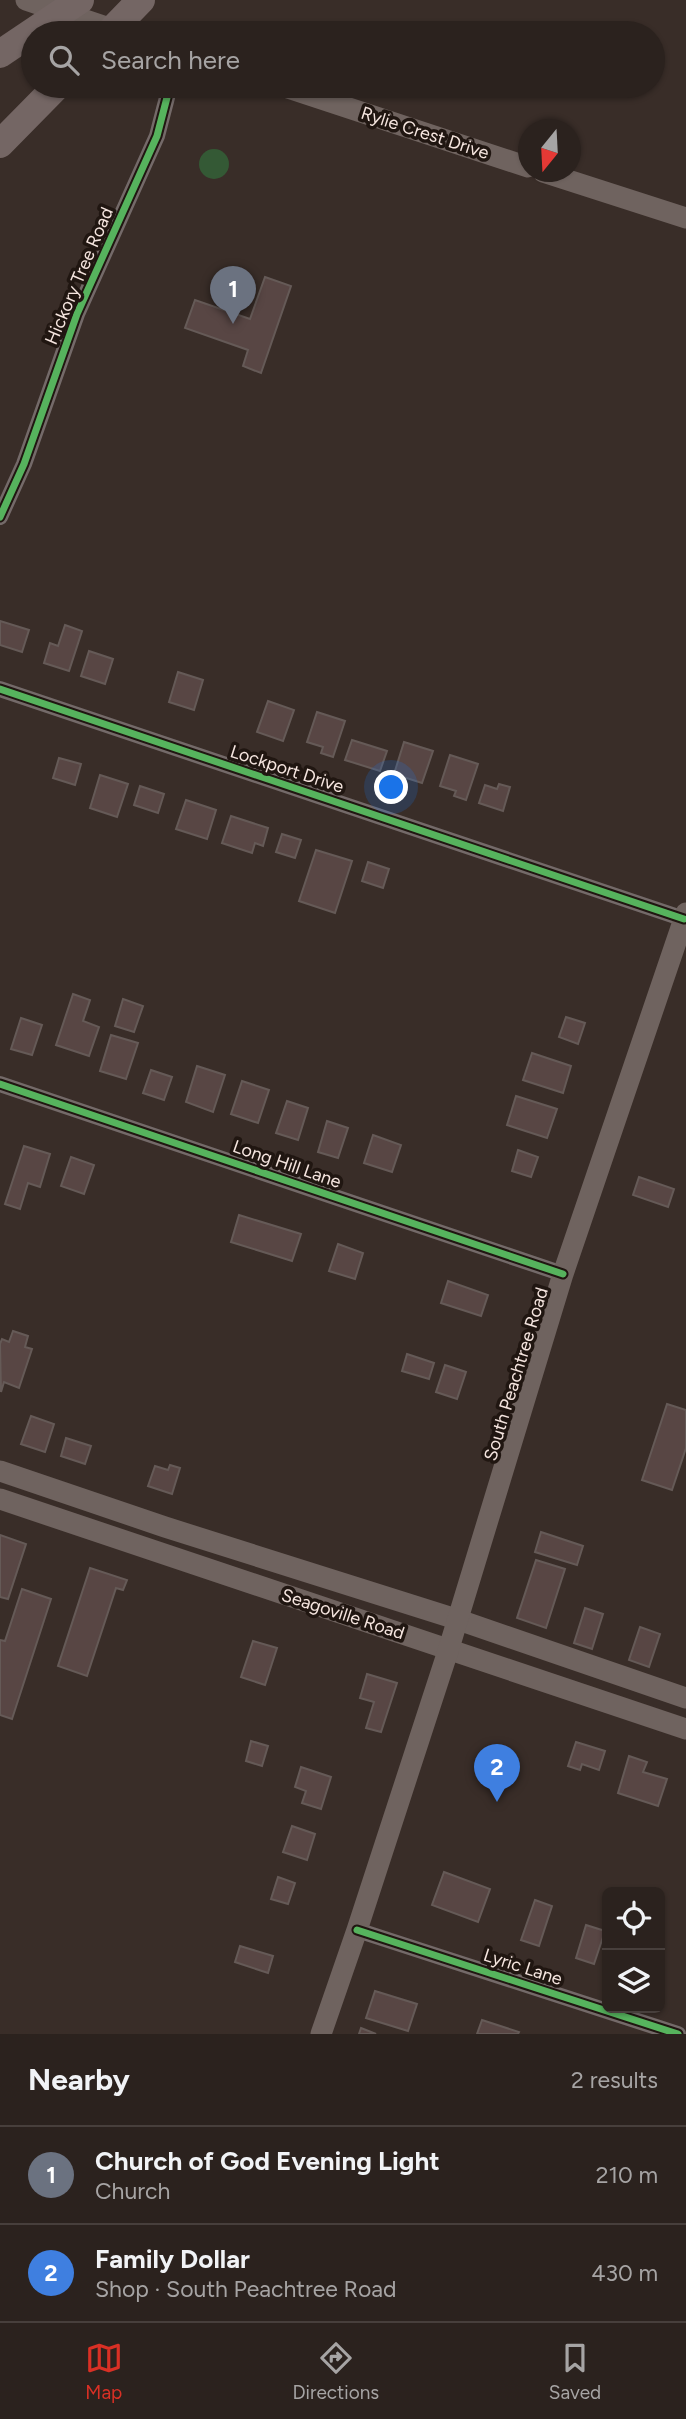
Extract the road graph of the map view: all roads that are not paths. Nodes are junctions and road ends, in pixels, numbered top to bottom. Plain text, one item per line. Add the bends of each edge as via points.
1 (26, 0) edge
2 (80, 0) edge
3 (141, 0) edge
4 (49, 21) edge
5 (88, 21) edge
6 (120, 21) edge
7 (21, 40) edge
8 (0, 54) edge
9 (45, 98) edge
10 (167, 98) edge
11 (318, 98) edge
12 (0, 144) edge
13 (518, 164) edge
14 (574, 182) edge
15 (686, 218) edge
16 (0, 517) edge
17 (0, 689) edge
18 (685, 916) edge
19 (0, 1084) edge
20 (563, 1274) junction
21 (0, 1471) edge
22 (22, 1479) junction
23 (7, 1502) edge
24 (166, 1527) junction
25 (158, 1553) junction
26 (456, 1619) junction
27 (449, 1648) junction
28 (686, 1698) edge
29 (686, 1729) edge
30 (357, 1930) junction
31 (321, 2034) edge
32 (678, 2034) edge

1 - 5 main road
2 - 4 highway
3 - 6 highway
7 - 8 highway
9 - 12 highway
10 - 16 street, Hickory Tree Road via 157,136 77,314 24,464
11 - 13 main road, Rylie Crest Drive
14 - 15 main road
17 - 18 street, Lockport Drive
18 - 20 main road, South Peachtree Road
19 - 20 street, Long Hill Lane
20 - 26 main road, South Peachtree Road
21 - 22 main road, Seagoville Road
22 - 23 main road
22 - 24 main road, Seagoville Road
23 - 25 main road, Seagoville Road
24 - 25 main road
24 - 26 main road, Seagoville Road
25 - 27 main road, Seagoville Road
26 - 27 main road, South Peachtree Road
26 - 28 main road, Seagoville Road
27 - 29 main road, Seagoville Road
27 - 30 main road, South Peachtree Road
30 - 31 main road, South Peachtree Road
30 - 32 street, Lyric Lane

